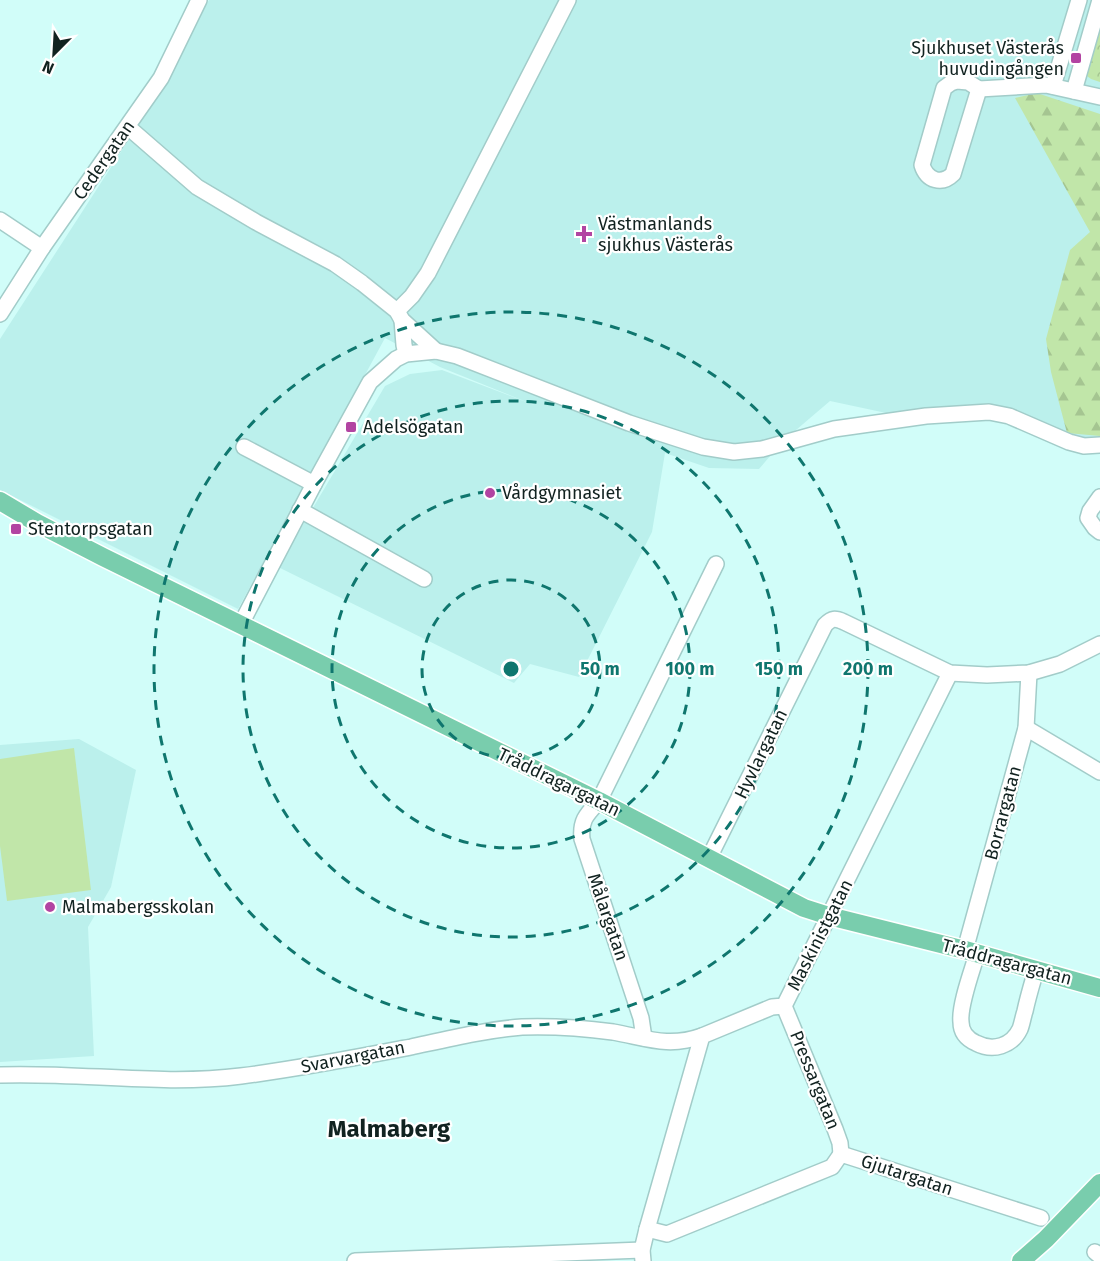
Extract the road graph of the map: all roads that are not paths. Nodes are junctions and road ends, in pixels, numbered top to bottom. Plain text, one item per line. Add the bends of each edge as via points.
1 (199, 0) edge
2 (568, 0) edge
3 (1079, 0) edge
4 (1100, 0) edge
5 (1053, 86) junction
6 (979, 89) junction
7 (1074, 91) junction
8 (1100, 97) edge
9 (128, 127) junction
10 (0, 220) edge
11 (42, 248) junction
12 (0, 314) edge
13 (399, 316) junction
14 (436, 351) junction
15 (406, 354) junction
16 (1100, 445) edge
17 (244, 447) dead end
18 (314, 484) junction
19 (1100, 497) edge
20 (0, 501) edge
21 (0, 509) edge
22 (300, 510) junction
23 (37, 523) junction
24 (1100, 532) edge
25 (716, 564) dead end
26 (424, 579) dead end
27 (241, 624) junction
28 (1100, 644) edge
29 (950, 673) junction
30 (1029, 673) junction
31 (1026, 728) junction
32 (1100, 772) edge
33 (599, 801) junction
34 (709, 858) junction
35 (829, 916) junction
36 (971, 952) junction
37 (1036, 970) junction
38 (1100, 988) edge
39 (784, 1006) junction
40 (702, 1036) junction
41 (644, 1038) junction
42 (0, 1075) edge
43 (841, 1154) junction
44 (1100, 1183) edge
45 (1041, 1218) dead end
46 (647, 1229) junction
47 (642, 1255) edge
48 (355, 1261) edge
49 (1021, 1261) edge

1 - 9 street, Cedergatan via 161,78
2 - 13 street via 428,273
3 - 5 street
4 - 7 street
5 - 6 street
5 - 7 street
6 - 6 street via 953,174 940,181 932,179 922,165 944,88 957,81
7 - 8 street
9 - 11 street, Cedergatan
9 - 13 street via 197,187 335,264
10 - 11 street
11 - 12 street, Cedergatan
13 - 14 street
13 - 15 street
14 - 15 street
14 - 16 street via 629,423 703,447 734,452 834,429 989,412 1009,416 1069,442
15 - 18 street via 370,382
17 - 18 street
18 - 22 street
19 - 24 street via 1088,518
20 - 23 main road, Tråddragargatan
21 - 23 main road, Tråddragargatan
22 - 26 street
22 - 27 street
23 - 27 main road, Tråddragargatan
25 - 33 street, Målargatan
27 - 33 main road, Tråddragargatan
28 - 30 street via 1060,664
29 - 30 street
29 - 34 street, Hyvlargatan via 844,622 830,620
29 - 35 street, Maskinistgatan
30 - 31 street, Borrargatan
31 - 32 street
31 - 36 street, Borrargatan
33 - 34 main road, Tråddragargatan
33 - 41 street, Målargatan via 585,816 582,839 632,987
34 - 35 main road, Tråddragargatan via 804,908
35 - 36 main road, Tråddragargatan
35 - 39 street, Maskinistgatan
36 - 37 main road, Tråddragargatan
36 - 37 street, Borrargatan via 961,1023 967,1038 979,1045 1002,1047 1011,1041 1020,1029
37 - 38 main road, Tråddragargatan
39 - 40 street, Maskinistgatan via 772,1007
39 - 43 street, Pressargatan via 835,1129
40 - 41 street, Svarvargatan via 672,1042
40 - 46 street
41 - 42 street, Svarvargatan via 573,1027 525,1027 239,1077 181,1080
43 - 45 street, Gjutargatan
43 - 46 street, Gjutargatan via 832,1167 678,1230 667,1234
44 - 49 main road
46 - 47 street
47 - 48 street

